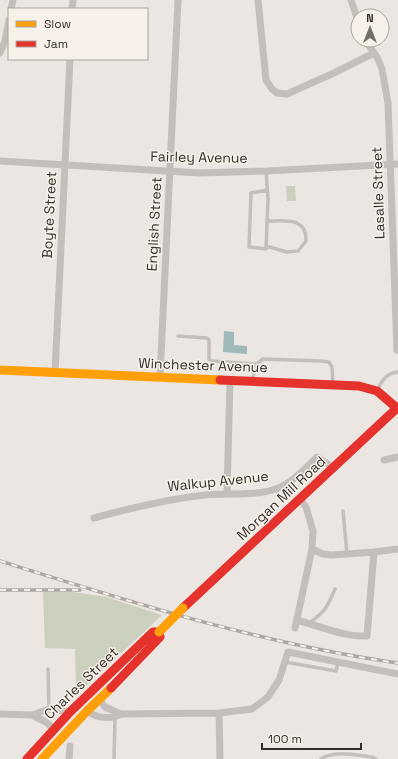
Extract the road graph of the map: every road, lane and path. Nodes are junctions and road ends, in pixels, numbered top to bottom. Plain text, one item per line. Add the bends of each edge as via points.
1 (178, 0) edge
2 (258, 0) edge
3 (8, 25) edge
4 (371, 48) edge
5 (0, 53) edge
6 (374, 53) junction
7 (70, 60) edge
8 (0, 162) edge
9 (390, 164) junction
10 (398, 164) edge
11 (65, 165) junction
12 (170, 171) junction
13 (266, 171) junction
14 (267, 190) junction
15 (267, 220) junction
16 (266, 246) junction
17 (178, 336) dead end
18 (397, 350) edge
19 (256, 364) junction
20 (0, 370) edge
21 (398, 372) edge
22 (55, 373) junction
23 (160, 378) junction
24 (230, 381) junction
25 (253, 382) junction
26 (333, 386) junction
27 (377, 391) junction
28 (398, 408) edge
29 (398, 457) edge
30 (384, 460) dead end
31 (334, 468) junction
32 (227, 493) junction
33 (300, 499) junction
34 (343, 510) dead end
35 (94, 518) dead end
36 (312, 549) junction
37 (398, 549) edge
38 (374, 552) junction
39 (347, 554) junction
40 (335, 589) dead end
41 (182, 608) joint
42 (297, 620) junction
43 (308, 623) junction
44 (295, 628) dead end
45 (159, 632) junction
46 (286, 662) junction
47 (338, 663) junction
48 (119, 665) junction
49 (48, 669) dead end
50 (398, 674) edge
51 (99, 699) junction
52 (48, 709) junction
53 (87, 711) junction
54 (70, 712) junction
55 (219, 713) junction
56 (0, 714) edge
57 (32, 715) junction
58 (118, 716) junction
59 (54, 729) junction
60 (70, 746) dead end
61 (26, 759) edge
62 (36, 759) edge
63 (42, 759) edge
64 (70, 759) edge
65 (114, 759) edge
66 (220, 759) edge
67 (321, 759) edge
68 (376, 759) edge

1 - 12 street, English Street
2 - 6 street via 266,80 277,92 287,94
3 - 5 street
4 - 6 street, Lasalle Street
6 - 9 street, Lasalle Street via 382,69 388,103
7 - 11 street, Boyte Street
8 - 11 street, Fairley Avenue
9 - 10 street, Fairley Avenue
9 - 13 street, Fairley Avenue
9 - 18 street, Lasalle Street
11 - 12 street, Fairley Avenue
11 - 22 street, Boyte Street
12 - 13 street, Fairley Avenue
12 - 23 street, English Street
13 - 14 lane
14 - 15 lane
14 - 16 lane via 251,193 249,247 266,249
15 - 16 lane
15 - 16 lane via 300,223 305,229 306,241 298,251 287,252
17 - 19 lane via 207,338 211,361
19 - 25 lane
19 - 26 lane via 263,359 328,362 334,376
20 - 22 main road, Winchester Avenue
21 - 27 lane via 385,376
22 - 23 main road, Winchester Avenue
23 - 24 main road, Winchester Avenue
24 - 25 main road, Winchester Avenue
24 - 32 street
25 - 26 main road, Winchester Avenue
26 - 27 main road, Winchester Avenue via 359,386
27 - 28 main road, Winchester Avenue
28 - 31 main road, Morgan Mill Road
29 - 30 street
31 - 32 street, Walkup Avenue via 317,457 287,483 276,489
31 - 33 main road, Morgan Mill Road
32 - 35 street, Walkup Avenue via 153,503
33 - 36 street via 306,507 313,531
33 - 41 main road, Morgan Mill Road
34 - 39 lane
36 - 39 street via 323,554
36 - 42 street
37 - 38 street
38 - 39 street
38 - 43 street via 367,636
40 - 43 lane via 329,604 320,616
41 - 45 main road, Charles Street, bridge
42 - 43 street
42 - 44 street
45 - 48 main road, Charles Street via 153,632
45 - 51 main road, Charles Street via 160,637
46 - 47 lane via 336,671
46 - 47 street via 288,652
46 - 55 street via 279,680 268,697 252,709
47 - 50 street
48 - 53 main road via 115,674 88,703
48 - 54 main road, Charles Street
49 - 52 lane
51 - 53 main road, Charles Street
51 - 58 street
52 - 54 street
52 - 57 street
53 - 58 street via 97,717
53 - 63 main road, Charles Street
54 - 59 main road, Charles Street
54 - 62 main road via 69,722
55 - 58 street
55 - 66 street
56 - 57 street
57 - 59 street
58 - 65 lane
59 - 61 main road, Charles Street
60 - 64 street
67 - 68 lane via 327,755 344,754

